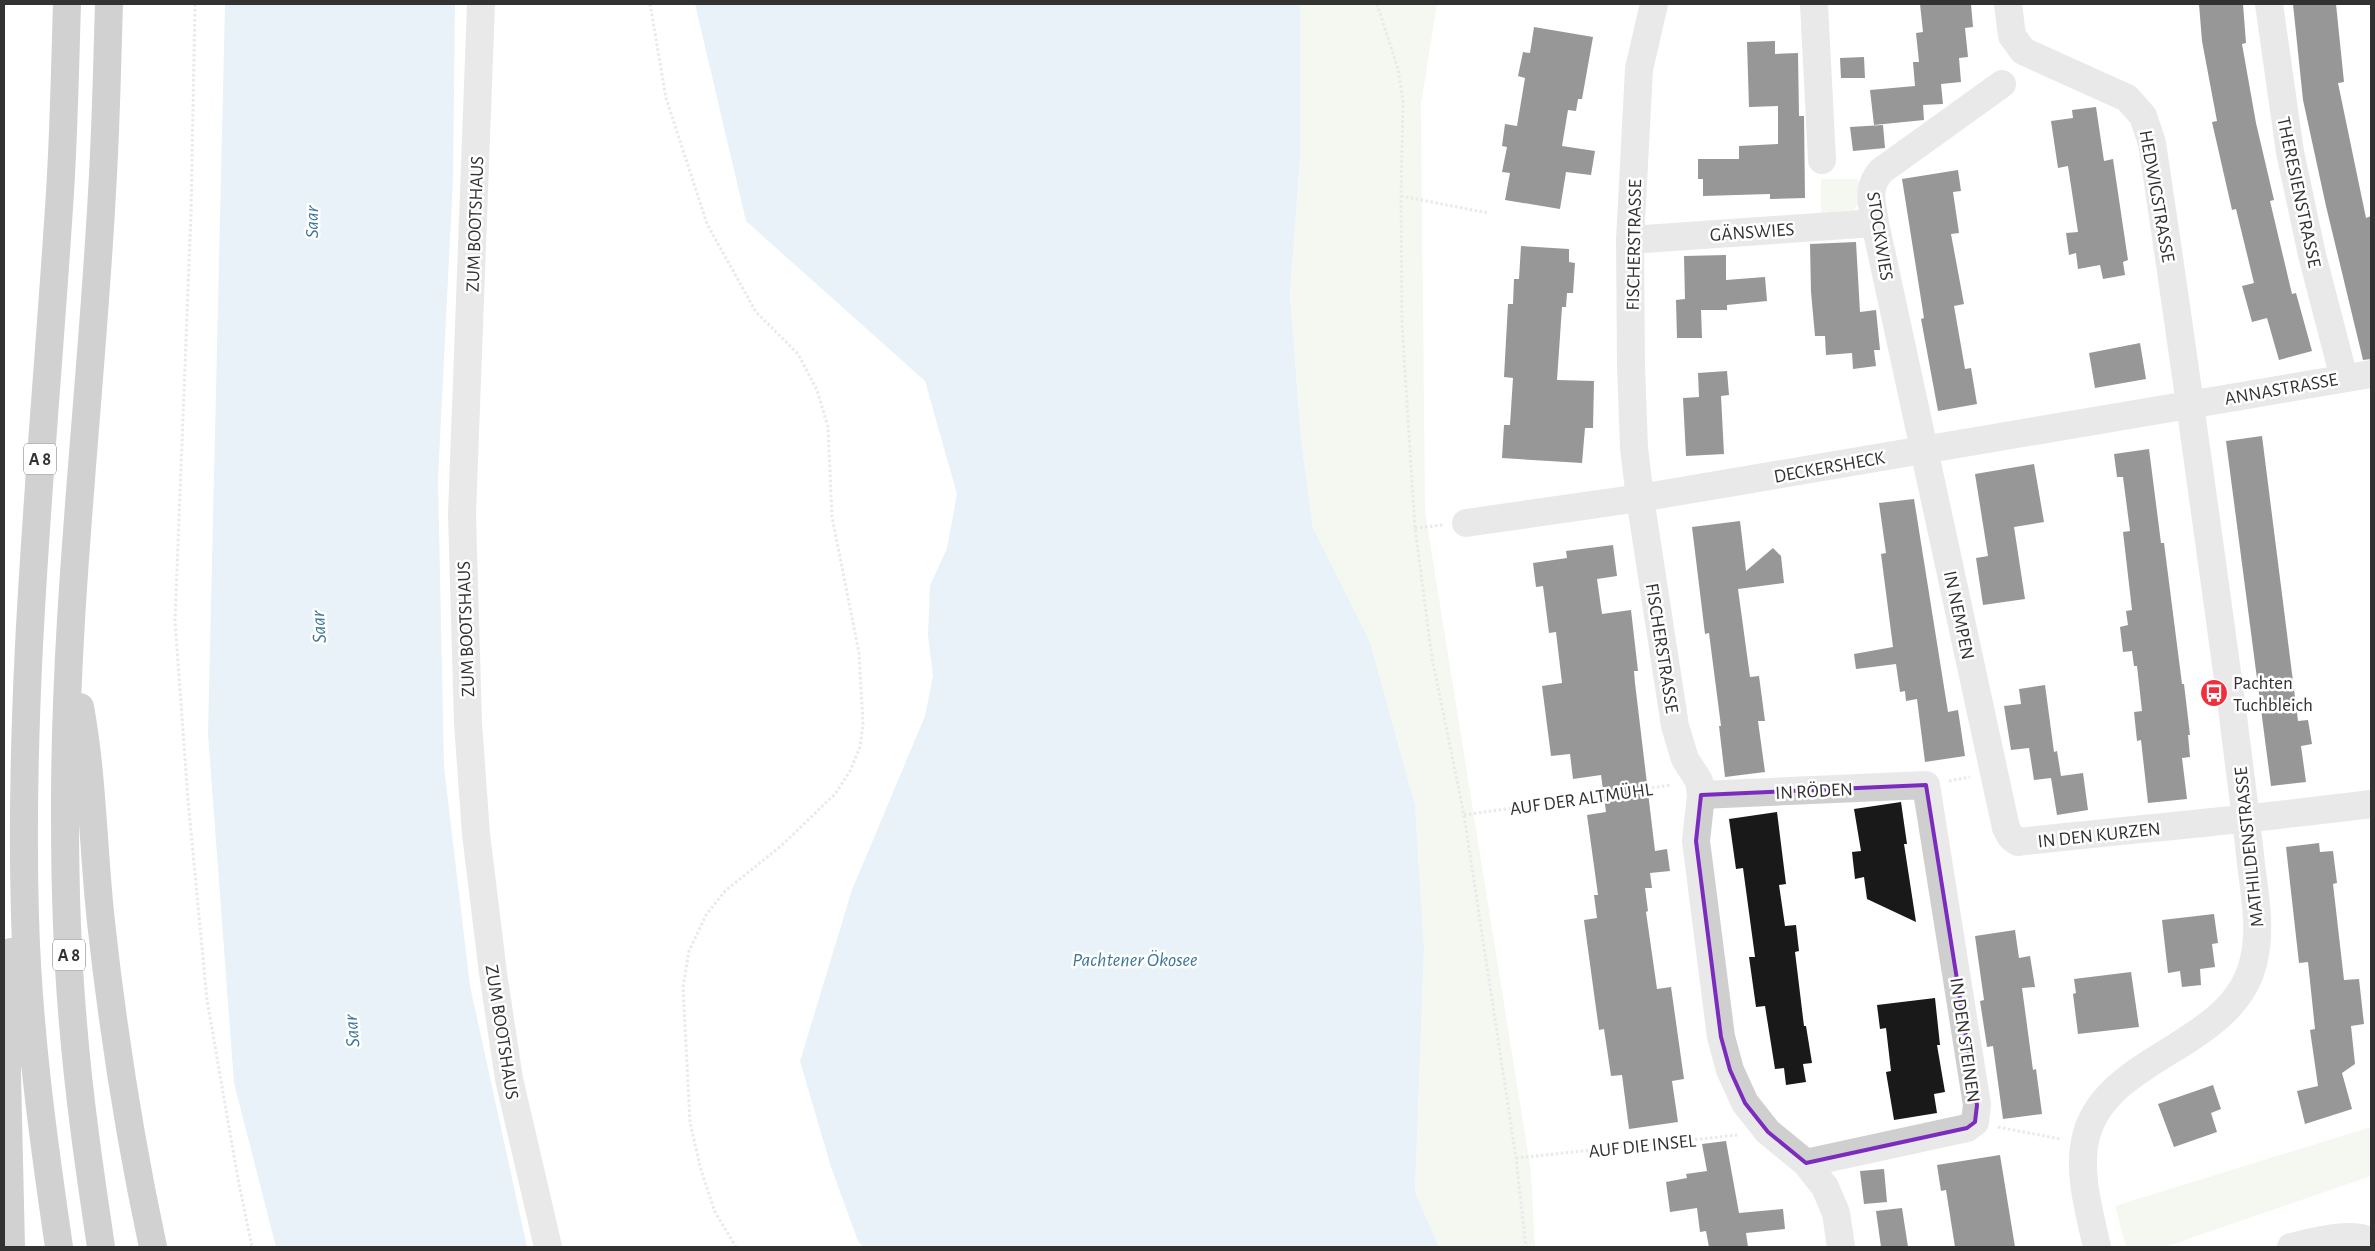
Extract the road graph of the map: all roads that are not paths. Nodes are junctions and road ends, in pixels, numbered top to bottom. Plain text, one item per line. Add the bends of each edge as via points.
1 (67, 4) edge
2 (109, 4) edge
3 (481, 4) edge
4 (1654, 4) edge
5 (1814, 4) edge
6 (2008, 4) edge
7 (2269, 4) edge
8 (2002, 84) dead end
9 (1822, 160) dead end
10 (1875, 223) junction
11 (1630, 240) junction
12 (2371, 374) edge
13 (2344, 378) junction
14 (2191, 403) junction
15 (1924, 449) junction
16 (1640, 498) junction
17 (1455, 524) road end
18 (70, 660) junction
19 (26, 728) junction
20 (1994, 776) joint
21 (1926, 785) joint
22 (1700, 788) junction
23 (2371, 804) edge
24 (2246, 820) junction
25 (1806, 1163) junction
26 (2371, 1243) edge
27 (11, 1247) edge
28 (59, 1247) edge
29 (101, 1247) edge
30 (154, 1247) edge
31 (548, 1247) edge
32 (1841, 1247) edge
33 (2097, 1247) edge
34 (2291, 1247) edge

1 - 19 highway, A 8 via 60,190 36,516
2 - 18 highway, A 8 via 102,192 78,499
3 - 31 street, ZUM BOOTSHAUS via 462,514 468,723 476,834 493,973 510,1079
4 - 11 street, FISCHERSTRASSE via 1639,69
5 - 9 street
6 - 14 street, HEDWIGSTRASSE via 2012,36 2023,51 2127,98 2142,116 2152,143
7 - 13 street, THERESIENSTRASSE via 2290,152 2312,255
8 - 10 street, STOCKWIES via 1881,171 1872,181 1870,190
10 - 11 street, GÄNSWIES
10 - 15 street, STOCKWIES
11 - 16 street, FISCHERSTRASSE via 1634,448
12 - 13 street, ANNASTRASSE
13 - 14 street, ANNASTRASSE
14 - 15 street, DECKERSHECK
14 - 24 street, MATHILDENSTRASSE
15 - 16 street, DECKERSHECK
15 - 20 street, IN NEMPEN
16 - 17 street, DECKERSHECK
16 - 22 street, FISCHERSTRASSE via 1675,726 1685,759
18 - 29 highway, A 8 via 65,813 66,917 74,1034
18 - 30 highway via 92,786 101,920 118,1054
19 - 27 highway via 14,859 7,1064
19 - 28 highway, A 8 via 25,919 31,1028
20 - 24 street, IN DEN KURZEN via 2006,828 2018,842
21 - 22 street, IN RÖDEN
21 - 25 street, IN DEN STEINEN via 1977,1105 1975,1122 1966,1128
22 - 25 street via 1696,841 1721,1037 1730,1070 1745,1103 1768,1132
23 - 24 street
24 - 33 street, MATHILDENSTRASSE via 2258,940 2254,963 2234,1003 2216,1020 2134,1074 2106,1098 2090,1123 2084,1143 2085,1189
25 - 32 street via 1825,1188 1836,1213
26 - 34 street via 2354,1236

